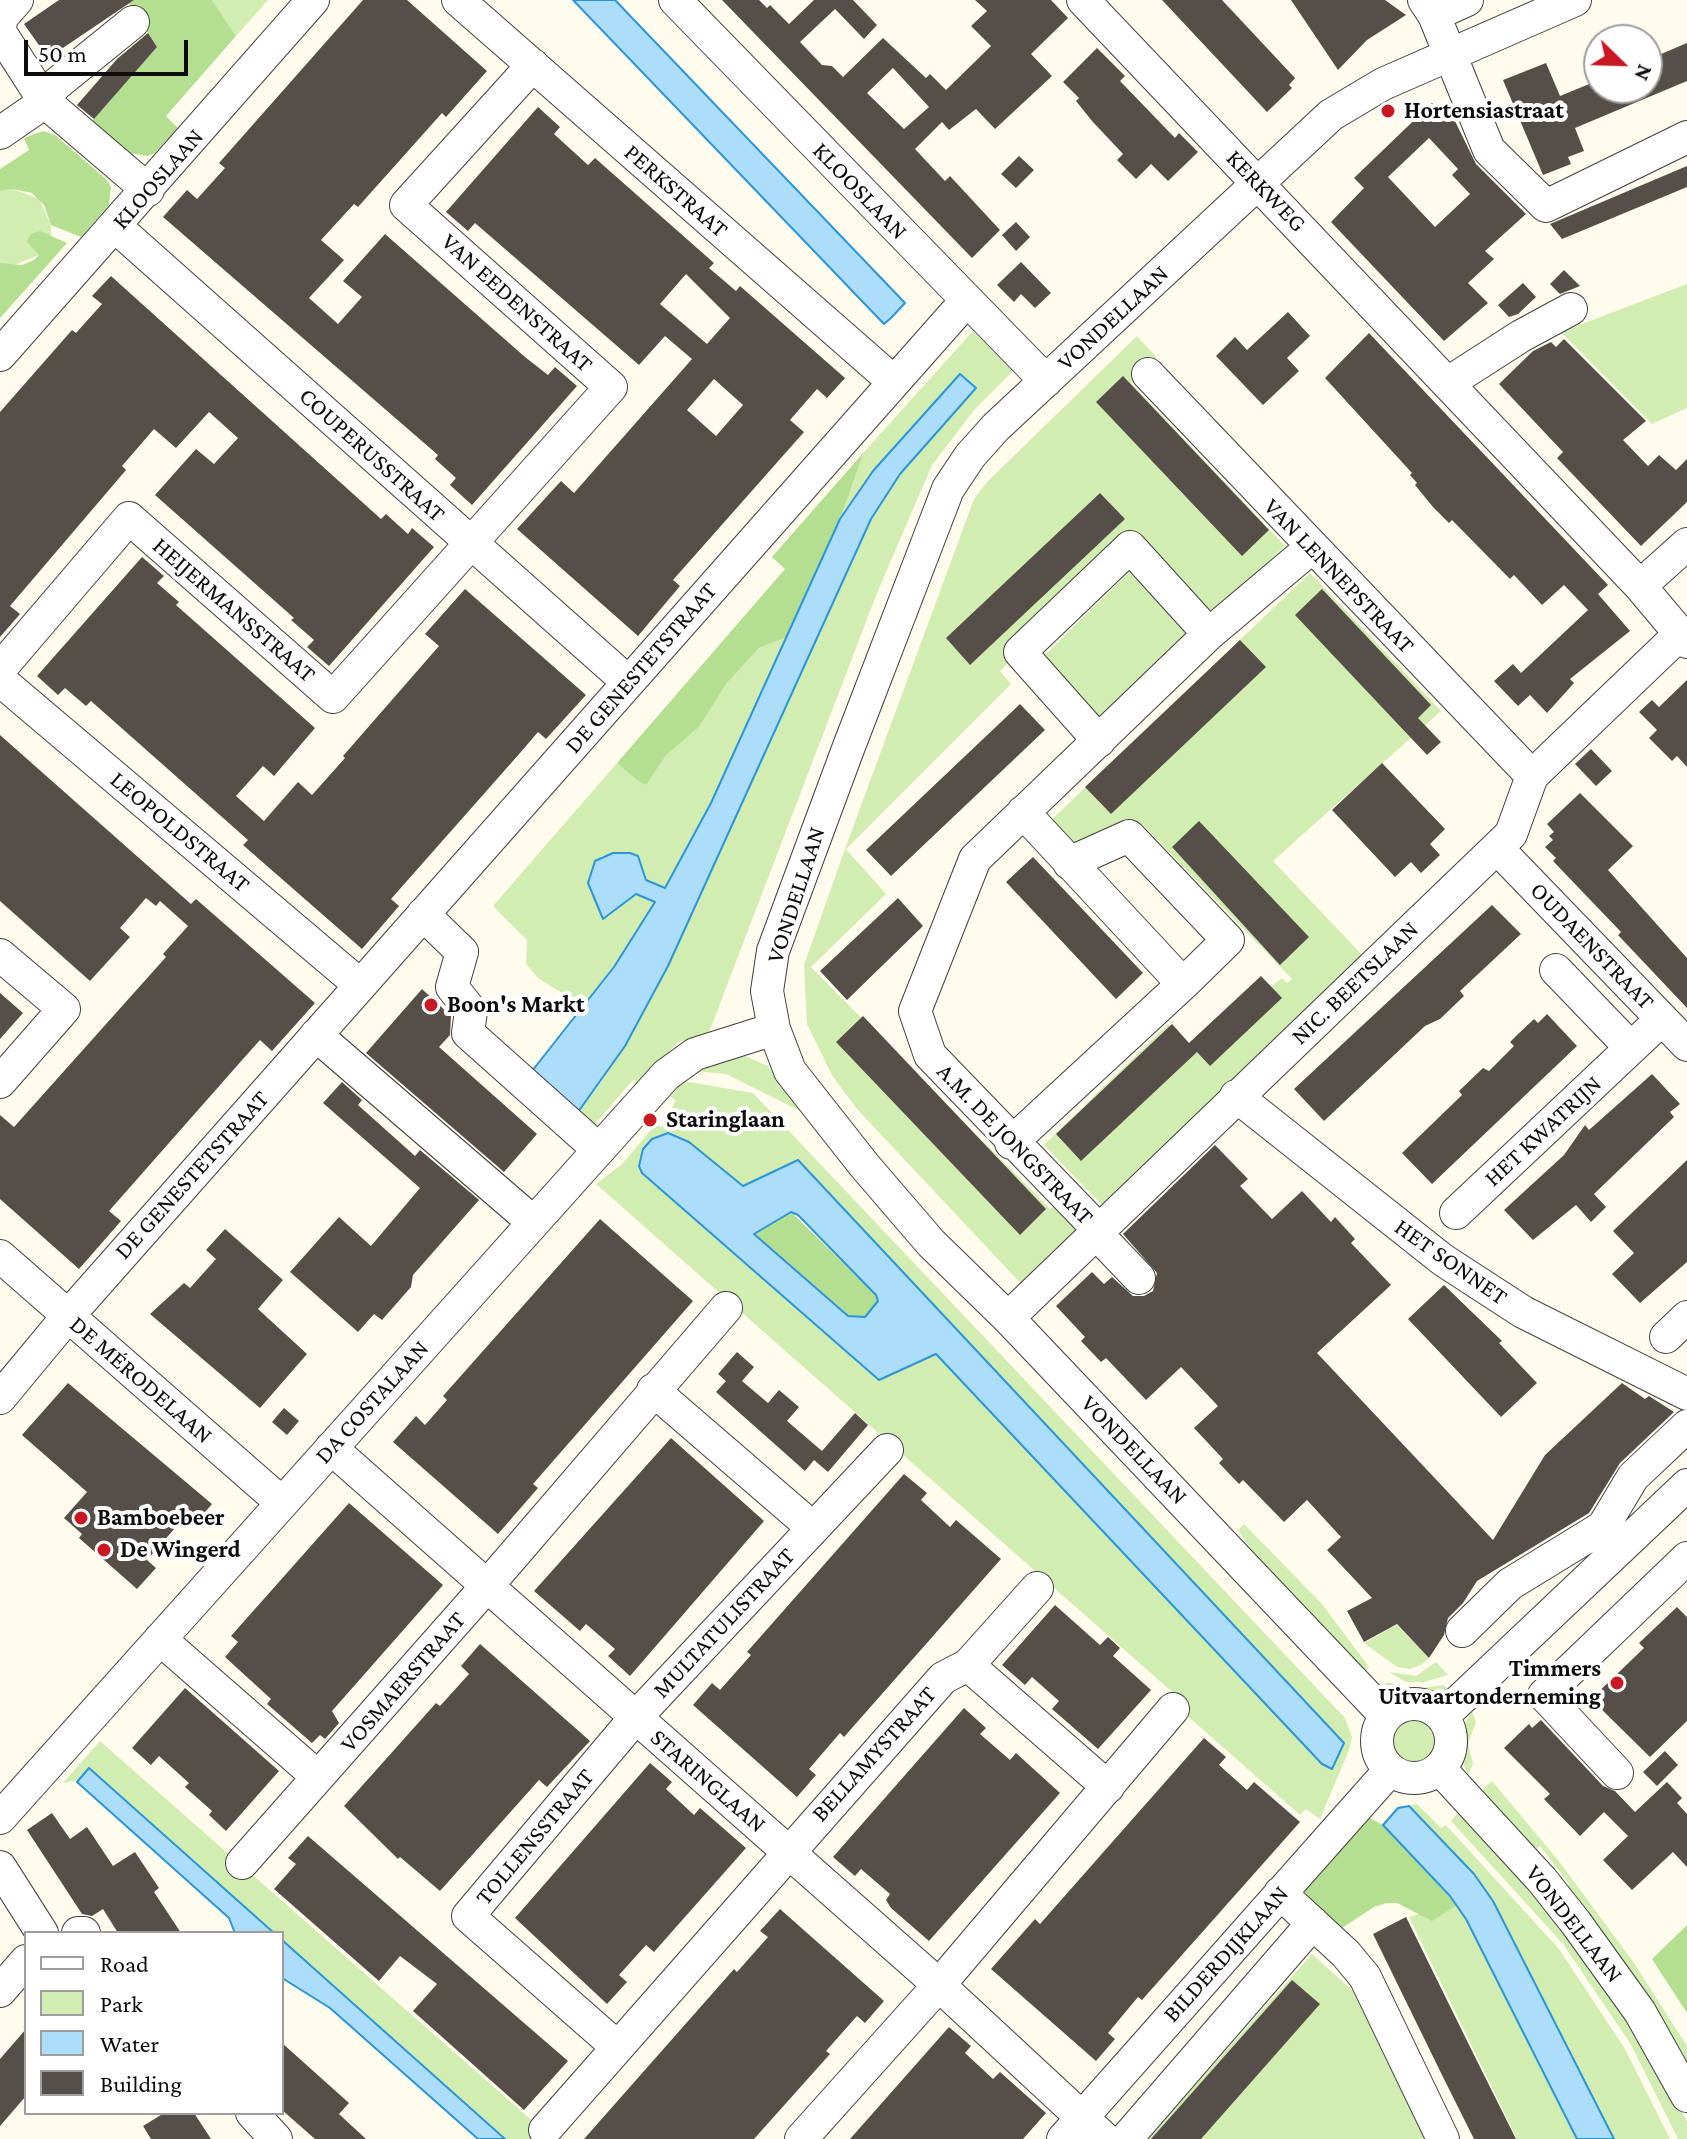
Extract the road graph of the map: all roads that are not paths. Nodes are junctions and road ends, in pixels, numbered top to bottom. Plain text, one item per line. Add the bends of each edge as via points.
1 (17, 0) edge
2 (313, 0) edge
3 (458, 0) edge
4 (675, 0) edge
5 (1083, 0) edge
6 (1467, 0) edge
7 (1575, 0) edge
8 (1429, 8) edge
9 (133, 22) dead end
10 (1449, 55) junction
11 (533, 65) junction
12 (45, 102) junction
13 (0, 133) edge
14 (1687, 137) edge
15 (1258, 182) junction
16 (148, 190) junction
17 (116, 227) junction
18 (966, 301) junction
19 (1571, 309) dead end
20 (0, 355) edge
21 (1148, 374) dead end
22 (1046, 381) junction
23 (894, 382) junction
24 (1448, 383) junction
25 (472, 544) junction
26 (1687, 544) edge
27 (1311, 548) junction
28 (1640, 586) junction
29 (1209, 634) junction
30 (1683, 638) edge
31 (0, 669) edge
32 (0, 680) edge
33 (628, 682) junction
34 (1099, 741) junction
35 (1532, 776) junction
36 (1023, 812) junction
37 (1497, 848) junction
38 (1069, 863) junction
39 (423, 914) junction
40 (0, 955) edge
41 (1556, 970) dead end
42 (1183, 984) junction
43 (360, 985) junction
44 (1662, 1019) junction
45 (774, 1029) junction
46 (316, 1035) junction
47 (1687, 1045) edge
48 (1631, 1048) junction
49 (0, 1082) edge
50 (1236, 1096) junction
51 (1011, 1143) junction
52 (599, 1150) junction
53 (1456, 1213) dead end
54 (533, 1222) junction
55 (1097, 1232) junction
56 (0, 1256) edge
57 (1139, 1278) dead end
58 (726, 1308) dead end
59 (68, 1316) junction
60 (1008, 1318) junction
61 (653, 1390) junction
62 (1687, 1394) edge
63 (0, 1398) edge
64 (1687, 1426) edge
65 (331, 1448) junction
66 (887, 1450) dead end
67 (1687, 1485) edge
68 (282, 1503) junction
69 (1651, 1519) junction
70 (813, 1528) junction
71 (1687, 1557) edge
72 (487, 1586) junction
73 (1037, 1588) dead end
74 (1462, 1631) dead end
75 (160, 1639) junction
76 (968, 1665) junction
77 (1173, 1709) dead end
78 (1386, 1716) junction
79 (636, 1717) junction
80 (1442, 1717) junction
81 (1440, 1769) junction
82 (1390, 1770) junction
83 (1617, 1773) dead end
84 (318, 1777) junction
85 (1108, 1787) junction
86 (0, 1818) edge
87 (787, 1851) junction
88 (242, 1863) dead end
89 (0, 1867) edge
90 (1280, 1893) junction
91 (1313, 1923) junction
92 (41, 1931) edge
93 (24, 1963) edge
94 (939, 1985) junction
95 (0, 1991) edge
96 (616, 2046) junction
97 (1687, 2096) edge
98 (254, 2115) edge
99 (1073, 2128) edge
100 (545, 2130) dead end
101 (276, 2139) edge
102 (801, 2139) edge
103 (1105, 2139) edge
104 (1126, 2139) edge
105 (1443, 2139) edge

1 - 12 street via 1,18 0,32
2 - 16 street, KLOOSLAAN
3 - 11 street, PERKSTRAAT
4 - 18 street, KLOOSLAAN
5 - 15 street, KERKWEG
6 - 8 street
7 - 10 street, VONDELLAAN
8 - 10 street
9 - 12 street via 54,86
10 - 14 street via 1489,150 1546,206
10 - 15 street, VONDELLAAN via 1383,84 1331,115
11 - 23 street, PERKSTRAAT
11 - 25 street, VAN EEDENSTRAAT via 406,205 611,387
12 - 13 street
12 - 16 street
15 - 22 street, VONDELLAAN
15 - 24 street, KERKWEG
16 - 17 street, KLOOSLAAN
17 - 20 street, KLOOSLAAN
17 - 25 street, COUPERUSSTRAAT
18 - 22 street, KLOOSLAAN
18 - 23 street, DE GENESTETSTRAAT
19 - 24 street
21 - 27 street, VAN LENNEPSTRAAT
22 - 45 street, VONDELLAAN via 996,427 948,489 773,951 767,991
23 - 33 street, DE GENESTETSTRAAT
24 - 28 street, KERKWEG
25 - 31 street, HEIJERMANSSTRAAT via 333,697 129,518
25 - 33 street, COUPERUSSTRAAT
26 - 28 street
27 - 29 street, A.M. DE JONGSTRAAT
27 - 35 street, VAN LENNEPSTRAAT
28 - 30 street, KERKWEG
29 - 34 street, A.M. DE JONGSTRAAT
29 - 34 street via 1130,547 1020,652
30 - 35 street, NIC. BEETSLAAN
32 - 43 street, LEOPOLDSTRAAT
33 - 39 street, DE GENESTETSTRAAT
34 - 36 street, A.M. DE JONGSTRAAT
35 - 37 street, NIC. BEETSLAAN via 1511,834
36 - 38 street
36 - 51 street, A.M. DE JONGSTRAAT via 975,859 915,1011 930,1055
37 - 44 street, OUDAENSTRAAT
37 - 50 street, NIC. BEETSLAAN
38 - 42 street
38 - 42 street via 1129,836 1228,940
39 - 43 street, DE GENESTETSTRAAT
39 - 52 street via 462,952 452,987 471,1011 468,1033
40 - 49 street via 64,1009
41 - 48 street
42 - 51 street
43 - 46 street, DE GENESTETSTRAAT
44 - 47 street, OUDAENSTRAAT
44 - 48 street, HET KWATRIJN
45 - 52 street, DA COSTALAAN via 681,1062
45 - 60 street, VONDELLAAN via 790,1071 820,1112 931,1243
46 - 54 street
46 - 59 street, DE GENESTETSTRAAT
48 - 53 street, HET KWATRIJN
50 - 55 street, NIC. BEETSLAAN
50 - 62 street, HET SONNET via 1443,1260 1523,1312
51 - 55 street, A.M. DE JONGSTRAAT
52 - 54 street, DA COSTALAAN
54 - 65 street, DA COSTALAAN
55 - 57 street, A.M. DE JONGSTRAAT
55 - 60 street, NIC. BEETSLAAN
56 - 59 street, DE MÉRODELAAN
58 - 61 street
59 - 63 street, DE GENESTETSTRAAT
59 - 68 street, DE MÉRODELAAN
60 - 78 street, VONDELLAAN
61 - 70 street, MULTATULISTRAAT
61 - 72 street
64 - 74 street via 1633,1477 1603,1527 1510,1584
65 - 68 street, DA COSTALAAN
65 - 72 street, STARINGLAAN
66 - 70 street, MULTATULISTRAAT
67 - 69 street
68 - 75 street, DA COSTALAAN
69 - 71 street
69 - 80 street
70 - 79 street, MULTATULISTRAAT
71 - 83 street via 1544,1695
72 - 79 street, STARINGLAAN
72 - 84 street, VOSMAERSTRAAT
73 - 76 street, BELLAMYSTRAAT
75 - 84 street
75 - 86 street, DA COSTALAAN
76 - 85 street
76 - 87 street, BELLAMYSTRAAT via 943,1678
77 - 85 street
78 - 80 street via 1421,1704
78 - 82 street via 1377,1748
79 - 87 street, STARINGLAAN
79 - 96 street, TOLLENSSTRAAT via 468,1916
80 - 81 street via 1452,1743
81 - 82 street via 1414,1779
81 - 97 street, VONDELLAAN via 1593,1944 1640,2012
82 - 90 street, BILDERDIJKLAAN
84 - 88 street, VOSMAERSTRAAT
85 - 94 street
87 - 94 street, STARINGLAAN
87 - 96 street
89 - 92 street
90 - 91 street
90 - 99 street, BILDERDIJKLAAN
91 - 104 street, BILDERDIJKLAAN
91 - 105 street via 1365,1977
93 - 95 street
94 - 99 street, STARINGLAAN
94 - 102 street
96 - 100 street
98 - 101 street
99 - 103 street, STARINGLAAN

